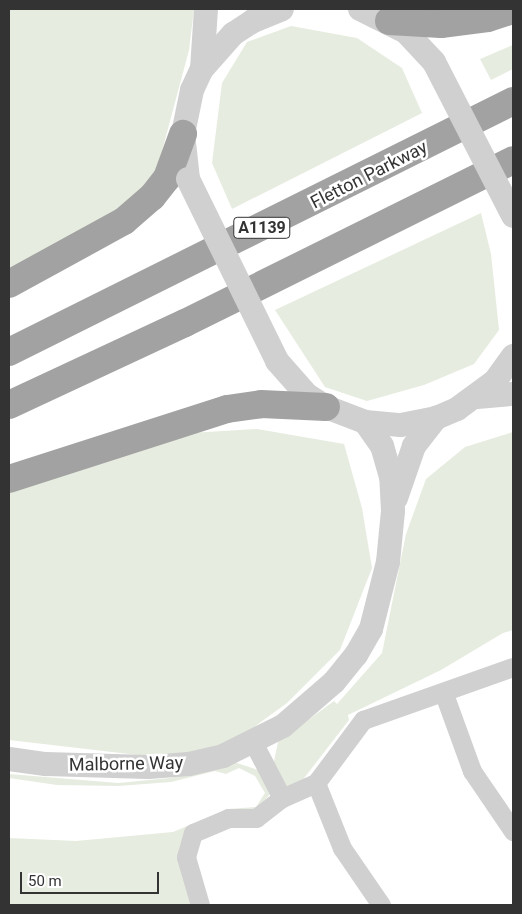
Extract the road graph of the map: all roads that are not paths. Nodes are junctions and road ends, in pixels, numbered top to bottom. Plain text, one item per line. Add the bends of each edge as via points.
1 (206, 9) edge
2 (282, 9) edge
3 (360, 9) edge
4 (513, 10) edge
5 (389, 21) junction
6 (202, 69) junction
7 (513, 101) edge
8 (183, 134) junction
9 (513, 160) edge
10 (513, 216) edge
11 (9, 284) edge
12 (9, 352) edge
13 (513, 356) edge
14 (513, 394) edge
15 (477, 397) junction
16 (9, 405) edge
17 (326, 407) junction
18 (436, 418) junction
19 (365, 422) junction
20 (9, 479) edge
21 (393, 511) junction
22 (513, 667) edge
23 (444, 694) junction
24 (253, 742) junction
25 (9, 759) edge
26 (316, 783) junction
27 (282, 798) junction
28 (513, 831) edge
29 (200, 905) edge
30 (381, 905) edge

1 - 6 street
2 - 6 street via 233,34
3 - 5 street
4 - 5 highway via 488,18 441,24
5 - 10 street, bridge via 406,32 434,62
6 - 8 street via 192,90
7 - 12 highway, Fletton Parkway / A1139
8 - 11 highway via 167,178 152,197 124,220
8 - 17 street, bridge via 188,179 277,361 307,395
9 - 16 highway via 185,323
13 - 15 street via 495,381
14 - 15 street
15 - 18 street
17 - 19 street
17 - 20 highway via 261,404 227,409
18 - 19 street via 401,424
18 - 21 street, Malborne Way via 414,446 401,478
19 - 21 street, Malborne Way via 382,446 390,477
21 - 24 street, Malborne Way via 381,599 371,629 356,655 334,682 307,706 282,726
22 - 23 street
23 - 26 street via 363,720
23 - 28 street via 472,771
24 - 25 street, Malborne Way via 223,756 148,767 46,764
24 - 27 street
26 - 27 street
26 - 30 street via 342,848
27 - 29 street via 256,818 228,818 193,833 186,858

